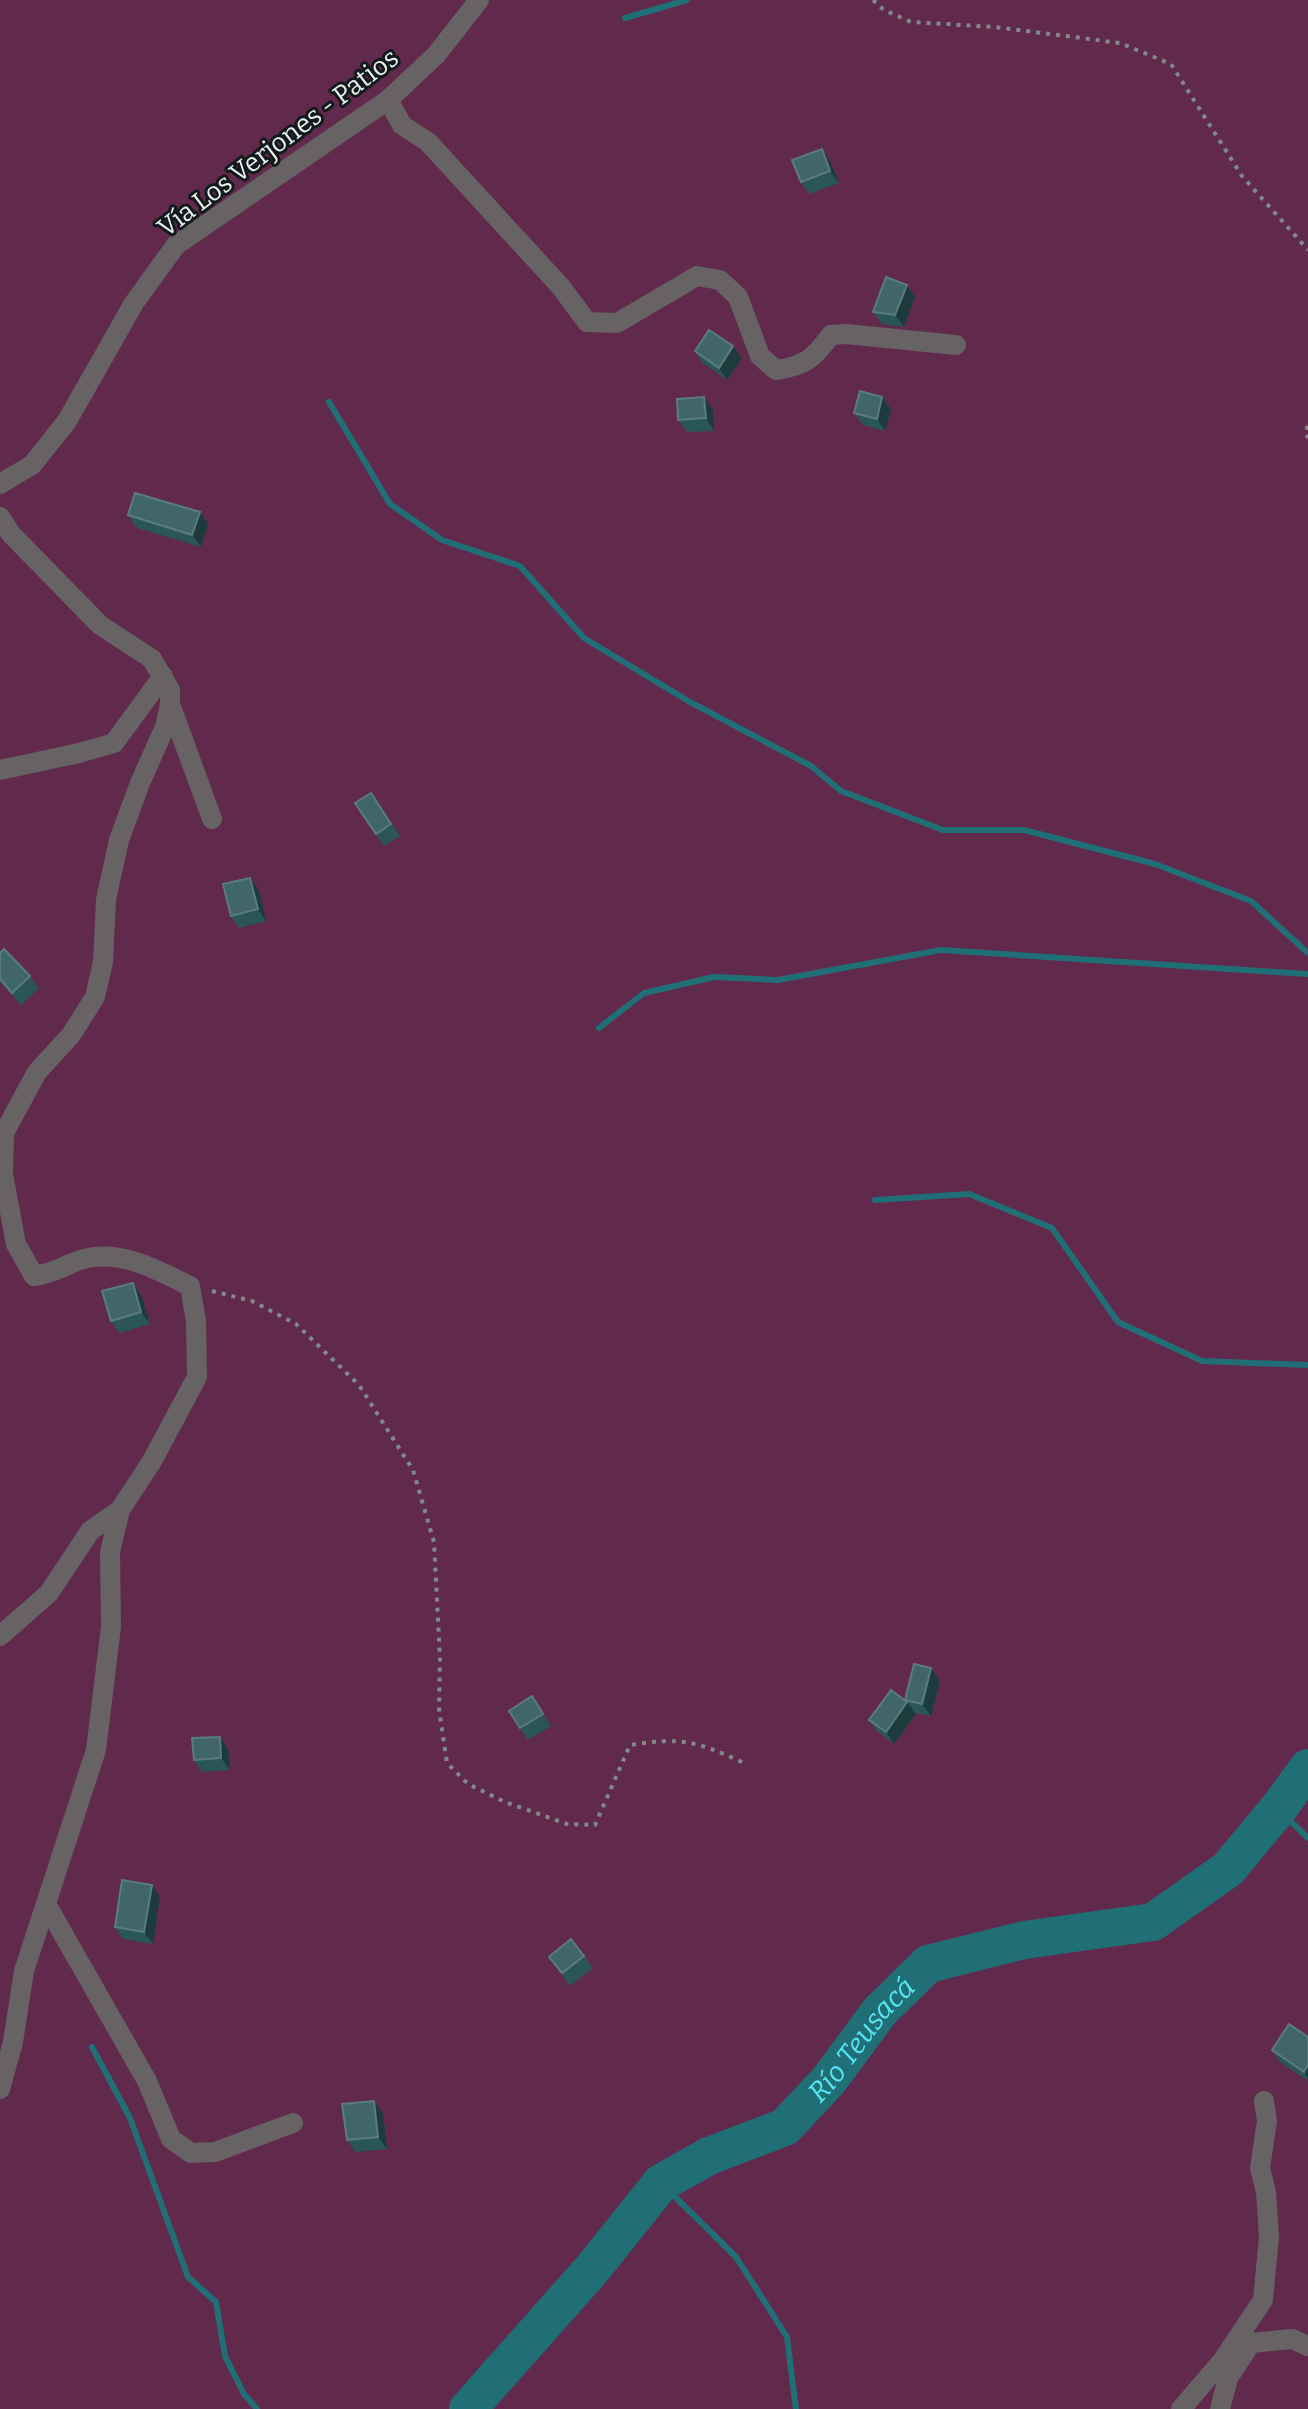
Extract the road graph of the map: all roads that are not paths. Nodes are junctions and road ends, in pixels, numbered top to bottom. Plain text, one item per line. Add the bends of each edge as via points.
1 (479, 0) edge
2 (388, 100) junction
3 (956, 345) dead end
4 (0, 484) edge
5 (0, 517) edge
6 (163, 676) junction
7 (170, 704) junction
8 (0, 770) edge
9 (212, 819) dead end
10 (120, 1510) junction
11 (0, 1636) edge
12 (46, 1904) junction
13 (0, 2089) edge
14 (1264, 2101) dead end
15 (293, 2123) dead end
16 (1308, 2346) edge
17 (1181, 2409) edge
18 (1220, 2409) edge

1 - 2 street, Vía Los Verjones - Patios via 436,55
2 - 3 street via 402,125 428,142 587,322 617,323 697,276 720,280 738,297 760,356 776,370 799,367 831,335
2 - 4 street, Vía Los Verjones - Patios via 176,245 134,303 67,421 32,465
5 - 6 street via 100,625 152,659
6 - 7 street
6 - 8 street via 114,743
7 - 9 street
7 - 10 street via 119,840 95,997 71,1035 37,1072 4,1133 3,1174 16,1244 34,1276 87,1258 122,1257 190,1286 197,1377
10 - 11 street via 90,1531 49,1593
10 - 12 street via 110,1552 111,1627 96,1750
12 - 13 street via 24,1971
12 - 15 street via 147,2081 171,2139 191,2153 215,2152
14 - 17 street via 1267,2121 1260,2168 1269,2237 1263,2300 1223,2360
16 - 18 street via 1292,2339 1251,2343 1228,2378

